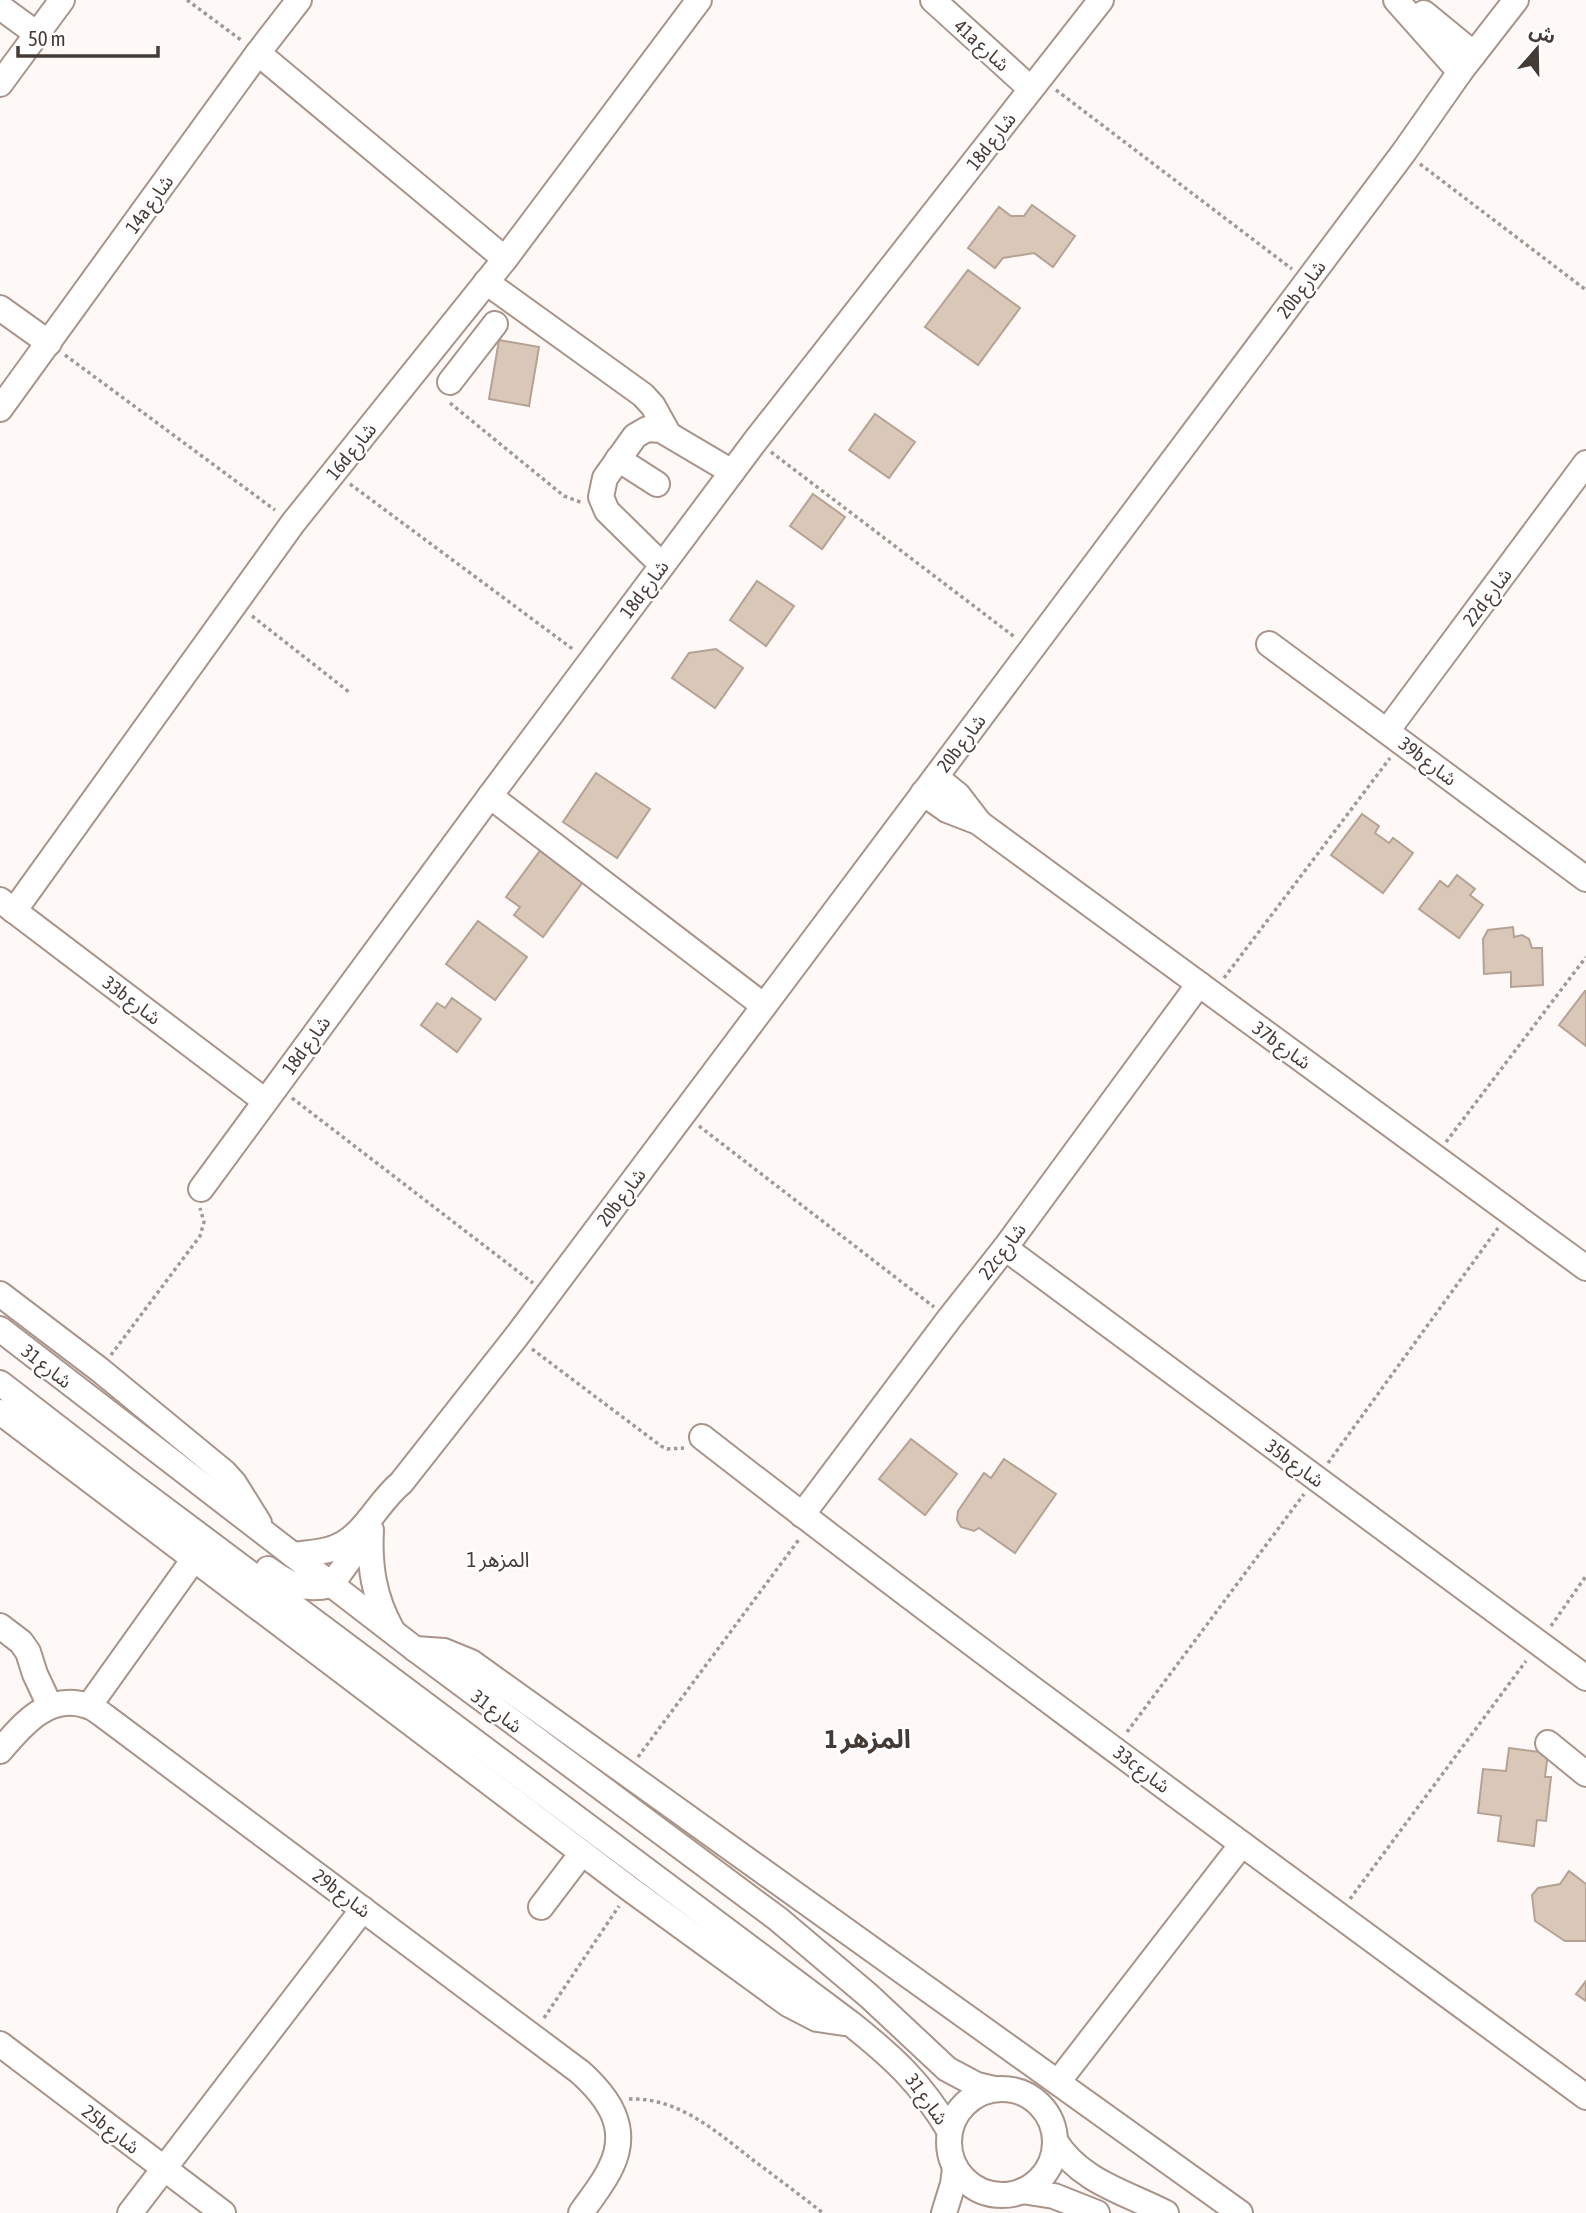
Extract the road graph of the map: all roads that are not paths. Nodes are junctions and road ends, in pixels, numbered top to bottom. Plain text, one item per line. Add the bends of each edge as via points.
1 (62, 0) edge
2 (299, 0) edge
3 (699, 0) edge
4 (933, 0) edge
5 (1101, 0) edge
6 (1396, 0) edge
7 (1408, 0) edge
8 (1516, 0) edge
9 (0, 7) edge
10 (37, 34) junction
11 (258, 53) junction
12 (1467, 63) junction
13 (1036, 83) junction
14 (0, 84) edge
15 (505, 259) junction
16 (486, 282) junction
17 (0, 308) edge
18 (456, 319) junction
19 (49, 343) junction
20 (436, 345) junction
21 (0, 409) edge
22 (668, 433) junction
23 (618, 459) junction
24 (1586, 463) edge
25 (732, 472) junction
26 (657, 484) dead end
27 (662, 565) junction
28 (1269, 644) dead end
29 (1394, 737) junction
30 (930, 785) junction
31 (490, 796) junction
32 (1586, 879) edge
33 (7, 905) edge
34 (1206, 989) junction
35 (764, 1006) junction
36 (270, 1093) junction
37 (201, 1189) road end
38 (1005, 1248) junction
39 (1586, 1268) edge
40 (0, 1294) edge
41 (0, 1329) edge
42 (0, 1383) edge
43 (0, 1412) edge
44 (702, 1437) road end
45 (128, 1482) junction
46 (401, 1483) junction
47 (807, 1519) junction
48 (371, 1530) junction
49 (267, 1535) junction
50 (293, 1555) junction
51 (194, 1559) junction
52 (331, 1585) junction
53 (0, 1626) edge
54 (394, 1634) junction
55 (415, 1650) junction
56 (1586, 1678) edge
57 (50, 1706) junction
58 (89, 1706) junction
59 (1548, 1743) dead end
60 (0, 1751) edge
61 (1583, 1765) edge
62 (1242, 1844) junction
63 (582, 1853) junction
64 (541, 1907) dead end
65 (363, 1909) junction
66 (850, 2023) junction
67 (0, 2044) edge
68 (1058, 2082) junction
69 (994, 2089) junction
70 (1586, 2097) edge
71 (950, 2130) junction
72 (1055, 2141) junction
73 (955, 2168) junction
74 (163, 2169) junction
75 (1015, 2193) junction
76 (130, 2213) edge
77 (223, 2213) edge
78 (581, 2213) edge
79 (944, 2213) edge
80 (980, 2213) edge
81 (1097, 2213) edge
82 (1166, 2213) edge
83 (1240, 2213) edge

1 - 10 street
2 - 11 street, 14a شارع
3 - 15 street, 16d شارع
4 - 13 street, 41a شارع
5 - 13 street, 18d شارع
6 - 12 street
7 - 12 street
8 - 12 street, 20b شارع
9 - 10 street
10 - 14 street
11 - 15 street
11 - 19 street, 14a شارع
12 - 30 street, 20b شارع
13 - 25 street, 18d شارع
15 - 16 street, 16d شارع
16 - 18 street, 16d شارع
16 - 22 street via 643,395
17 - 19 street
18 - 20 street, 16d شارع
18 - 20 street via 489,332 453,382
19 - 21 street, 14a شارع
20 - 33 street, 16d شارع via 293,523
22 - 23 street via 654,428 640,431
22 - 25 street
23 - 26 street
23 - 27 street via 602,484 603,505
24 - 29 street, 22d شارع
25 - 27 street, 18d شارع
27 - 31 street, 18d شارع
28 - 29 street, 39b شارع
29 - 32 street, 39b شارع
30 - 34 street, 37b شارع via 958,795 978,822
30 - 35 street, 20b شارع
31 - 35 street
31 - 36 street, 18d شارع
33 - 36 street, 33b شارع
34 - 38 street, 22c شارع
34 - 39 street, 37b شارع
35 - 46 street, 20b شارع
36 - 37 street, 18d شارع
38 - 47 street, 22c شارع
38 - 56 street, 35b شارع
40 - 49 street via 224,1472
41 - 49 street, شارع 31
42 - 45 street, شارع 31
43 - 51 street
44 - 47 street, 33c شارع
45 - 52 street via 168,1494 290,1584
45 - 66 street, شارع 31
46 - 48 street, 20b شارع
46 - 50 street, 20b شارع via 344,1543
47 - 62 street, 33c شارع
48 - 52 street, 20b شارع
48 - 54 street via 374,1584
49 - 50 street, شارع 31
50 - 52 street, شارع 31
51 - 58 street
51 - 63 street
52 - 54 street, شارع 31
53 - 57 street via 21,1642
54 - 55 street, شارع 31
55 - 68 street via 444,1651 471,1662
55 - 69 street, شارع 31 via 778,1919 947,2069
57 - 58 street
57 - 60 street via 32,1716
58 - 65 street, 29b شارع
59 - 61 street
62 - 68 street
62 - 70 street, 33c شارع
63 - 64 street
63 - 66 street via 802,2013
65 - 74 street
65 - 78 street, 29b شارع via 580,2072 611,2108 617,2151
66 - 71 street, شارع 31 via 912,2077
67 - 74 street, 25b شارع
68 - 83 street
69 - 71 street via 961,2107
69 - 72 street via 1031,2097 1053,2128
71 - 73 street
72 - 75 street via 1054,2154 1042,2176
72 - 82 street via 1087,2175
73 - 75 street via 984,2192
73 - 79 street
74 - 76 street
74 - 77 street, 25b شارع
75 - 80 street
75 - 81 street via 1054,2196

